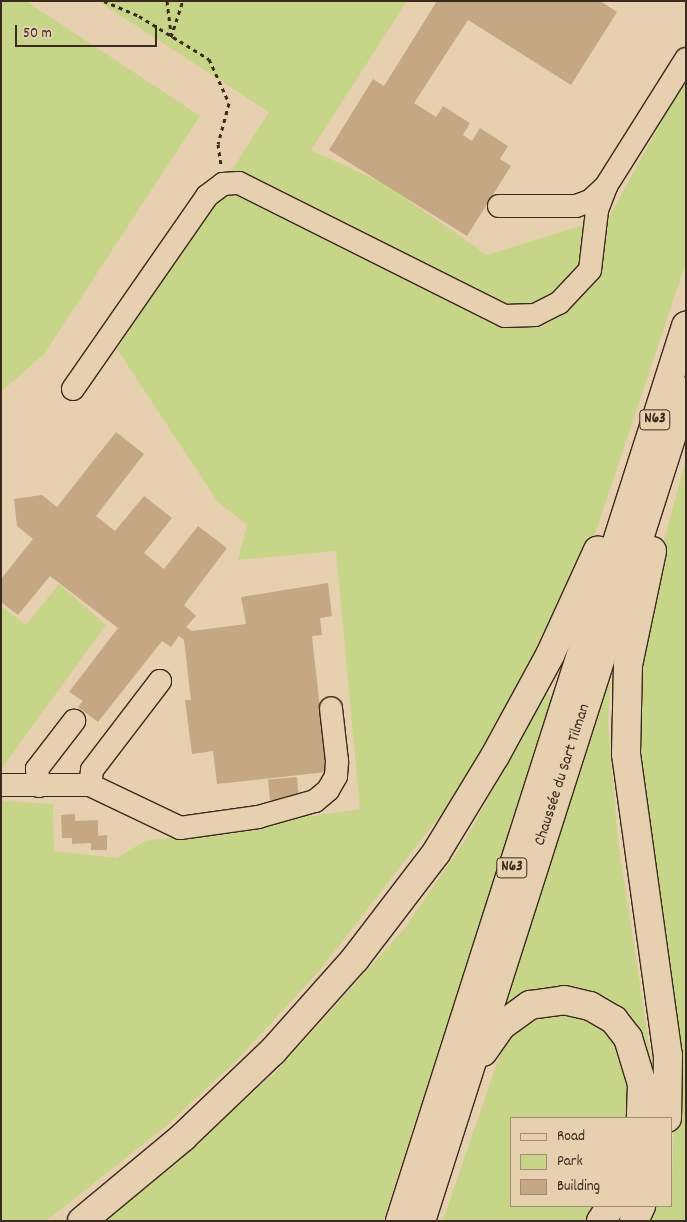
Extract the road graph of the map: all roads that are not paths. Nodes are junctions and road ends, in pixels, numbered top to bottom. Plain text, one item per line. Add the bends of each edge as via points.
1 (686, 59) edge
2 (606, 186) junction
3 (499, 206) dead end
4 (686, 326) edge
5 (73, 389) dead end
6 (686, 391) edge
7 (659, 472) junction
8 (625, 515) junction
9 (160, 682) dead end
10 (331, 708) dead end
11 (74, 721) dead end
12 (1, 785) edge
13 (90, 785) junction
14 (39, 786) junction
15 (466, 1079) junction
16 (641, 1117) edge
17 (667, 1117) edge
18 (610, 1207) edge
19 (641, 1207) edge
20 (82, 1221) edge
21 (400, 1221) edge
22 (422, 1221) edge
23 (601, 1221) edge
24 (634, 1221) edge

1 - 2 lane
2 - 3 lane via 590,201 576,206
2 - 5 lane via 597,210 590,270 559,303 535,314 505,316 239,183 223,184 208,196
4 - 8 highway, N63
6 - 7 highway, N63
7 - 15 highway, Chaussée du Sart Tilman / N63
7 - 17 highway via 659,524 634,624 625,706 629,789 668,1054
8 - 20 highway via 602,542 550,655 436,853 355,959 274,1051 183,1137
8 - 21 highway, Chaussée du Sart Tilman / N63
9 - 13 lane via 92,770
10 - 13 lane via 336,776 315,801 258,817 180,828
11 - 14 lane via 37,769
12 - 14 lane
13 - 14 lane
15 - 16 highway via 501,1026 516,1012 546,1000 577,1002 602,1011 628,1038 642,1084
15 - 22 highway, Chaussée du Sart Tilman / N63
18 - 23 highway
19 - 24 highway

